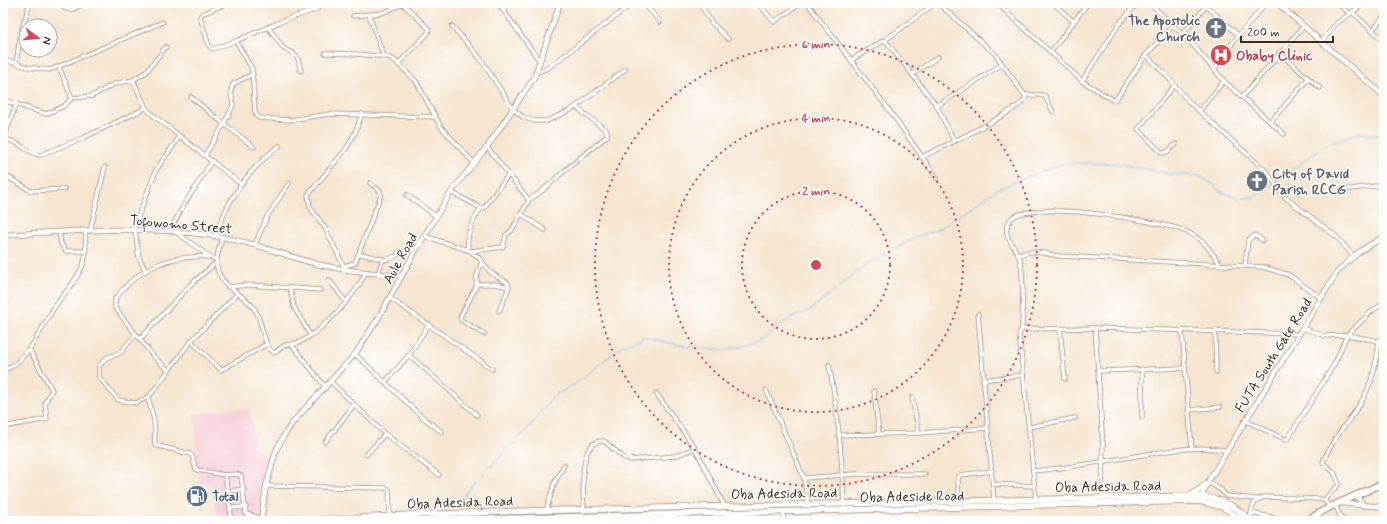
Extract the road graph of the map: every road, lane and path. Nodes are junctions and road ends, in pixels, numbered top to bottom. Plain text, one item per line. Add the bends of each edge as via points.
1 (30, 3) edge
2 (60, 3) edge
3 (85, 3) edge
4 (228, 3) edge
5 (498, 3) edge
6 (511, 3) edge
7 (560, 3) edge
8 (633, 3) edge
9 (644, 3) edge
10 (700, 3) edge
11 (758, 3) edge
12 (801, 3) edge
13 (807, 3) edge
14 (937, 3) edge
15 (997, 3) edge
16 (1053, 3) edge
17 (1088, 3) edge
18 (1137, 3) edge
19 (1150, 3) edge
20 (1259, 3) edge
21 (1277, 3) edge
22 (1337, 3) edge
23 (1364, 3) edge
24 (402, 4) edge
25 (1205, 4) edge
26 (1264, 5) edge
27 (317, 9) dead end
28 (502, 9) junction
29 (1350, 13) junction
30 (368, 15) junction
31 (353, 16) dead end
32 (1384, 16) edge
33 (163, 22) dead end
34 (660, 22) dead end
35 (1074, 22) junction
36 (1173, 25) junction
37 (452, 26) dead end
38 (1304, 26) junction
39 (268, 28) junction
40 (1372, 31) junction
41 (1183, 34) junction
42 (1239, 36) junction
43 (728, 39) dead end
44 (885, 40) junction
45 (236, 41) junction
46 (1384, 41) edge
47 (1321, 42) junction
48 (166, 47) dead end
49 (325, 53) dead end
50 (1050, 53) junction
51 (1279, 53) junction
52 (1146, 55) junction
53 (384, 57) junction
54 (938, 57) dead end
55 (3, 59) edge
56 (540, 60) junction
57 (851, 60) junction
58 (16, 63) junction
59 (398, 64) junction
60 (1001, 65) junction
61 (60, 67) junction
62 (626, 69) dead end
63 (1214, 70) junction
64 (301, 71) dead end
65 (538, 72) junction
66 (253, 74) junction
67 (912, 74) junction
68 (1308, 79) junction
69 (133, 80) junction
70 (1082, 81) junction
71 (1224, 81) junction
72 (1174, 86) junction
73 (1320, 88) dead end
74 (1025, 95) junction
75 (1384, 96) edge
76 (192, 97) dead end
77 (1242, 97) junction
78 (72, 98) junction
79 (3, 100) edge
80 (16, 104) junction
81 (937, 106) junction
82 (576, 107) junction
83 (146, 108) junction
84 (513, 109) junction
85 (1199, 111) junction
86 (1053, 112) dead end
87 (362, 114) junction
88 (435, 117) junction
89 (1270, 122) junction
90 (224, 124) junction
91 (1284, 134) dead end
92 (180, 136) junction
93 (4, 139) edge
94 (954, 142) junction
95 (1176, 144) dead end
96 (279, 146) dead end
97 (487, 147) junction
98 (254, 148) dead end
99 (205, 156) junction
100 (922, 157) junction
101 (212, 161) junction
102 (474, 162) junction
103 (105, 166) dead end
104 (3, 174) edge
105 (509, 174) junction
106 (937, 178) dead end
107 (289, 183) dead end
108 (370, 183) dead end
109 (241, 184) junction
110 (1384, 185) edge
111 (65, 189) dead end
112 (1342, 190) dead end
113 (451, 192) junction
114 (407, 195) dead end
115 (529, 200) junction
116 (481, 208) junction
117 (521, 214) junction
118 (436, 216) junction
119 (134, 230) junction
120 (545, 230) dead end
121 (88, 231) junction
122 (173, 231) junction
123 (59, 232) junction
124 (3, 235) edge
125 (216, 236) junction
126 (424, 236) junction
127 (222, 237) junction
128 (1384, 237) edge
129 (1262, 240) dead end
130 (255, 244) junction
131 (416, 250) junction
132 (85, 251) junction
133 (470, 251) junction
134 (360, 254) junction
135 (1019, 256) junction
136 (1353, 256) junction
137 (211, 257) junction
138 (384, 260) junction
139 (217, 261) junction
140 (482, 261) junction
141 (1220, 264) junction
142 (1245, 265) junction
143 (344, 268) junction
144 (145, 270) junction
145 (366, 272) junction
146 (378, 274) junction
147 (401, 276) junction
148 (329, 280) dead end
149 (477, 284) junction
150 (228, 286) junction
151 (509, 287) junction
152 (290, 288) junction
153 (320, 290) dead end
154 (237, 294) junction
155 (390, 298) junction
156 (1321, 298) junction
157 (346, 302) junction
158 (1384, 303) edge
159 (499, 311) dead end
160 (978, 314) dead end
161 (429, 324) junction
162 (1060, 328) junction
163 (1095, 328) junction
164 (1304, 328) junction
165 (1022, 329) junction
166 (1182, 331) junction
167 (1215, 332) junction
168 (136, 334) junction
169 (484, 334) dead end
170 (1299, 334) junction
171 (1347, 334) junction
172 (310, 335) junction
173 (140, 339) junction
174 (191, 340) junction
175 (1379, 340) junction
176 (1384, 342) edge
177 (267, 344) junction
178 (292, 345) junction
179 (28, 349) junction
180 (355, 354) junction
181 (409, 355) junction
182 (829, 365) dead end
183 (1185, 368) junction
184 (492, 369) dead end
185 (1142, 369) junction
186 (168, 370) junction
187 (3, 371) edge
188 (1099, 371) junction
189 (1216, 372) dead end
190 (1023, 375) junction
191 (1065, 379) dead end
192 (983, 380) junction
193 (331, 382) junction
194 (385, 382) junction
195 (326, 388) junction
196 (766, 390) dead end
197 (874, 391) dead end
198 (656, 393) dead end
199 (148, 397) junction
200 (912, 398) dead end
201 (354, 405) junction
202 (1220, 407) dead end
203 (1189, 410) junction
204 (477, 415) dead end
205 (1075, 418) dead end
206 (1142, 418) dead end
207 (1246, 421) junction
208 (1029, 426) junction
209 (3, 427) edge
210 (987, 428) junction
211 (442, 432) dead end
212 (385, 434) junction
213 (879, 434) junction
214 (919, 434) junction
215 (840, 435) junction
216 (325, 442) dead end
217 (695, 448) junction
218 (1192, 449) junction
219 (1228, 451) junction
220 (366, 455) dead end
221 (1104, 461) junction
222 (564, 465) dead end
223 (992, 471) junction
224 (1033, 471) junction
225 (925, 474) dead end
226 (440, 475) dead end
227 (843, 475) junction
228 (225, 476) junction
229 (804, 478) junction
230 (1208, 483) junction
231 (1384, 483) edge
232 (993, 484) junction
233 (266, 486) junction
234 (1034, 486) junction
235 (244, 489) junction
236 (228, 491) junction
237 (1356, 495) junction
238 (1190, 496) junction
239 (1210, 496) junction
240 (1102, 498) junction
241 (1200, 498) junction
242 (1257, 499) junction
243 (994, 500) junction
244 (1036, 500) junction
245 (1324, 500) junction
246 (959, 502) junction
247 (808, 505) junction
248 (931, 505) junction
249 (1335, 505) junction
250 (1364, 506) junction
251 (246, 507) junction
252 (844, 507) junction
253 (1384, 507) edge
254 (230, 508) junction
255 (725, 510) junction
256 (546, 511) junction
257 (584, 511) junction
258 (1251, 513) junction
259 (682, 514) junction
260 (784, 515) edge
261 (390, 516) junction
262 (528, 517) edge
263 (635, 518) edge
264 (261, 519) edge
265 (408, 519) edge
266 (568, 519) edge
267 (232, 521) edge
268 (312, 521) edge
269 (682, 521) edge
270 (1243, 521) edge
271 (1250, 521) edge
272 (1280, 521) edge
273 (1306, 521) edge
274 (1343, 521) edge

1 - 58 street via 21,32
2 - 3 street via 64,8 71,10
4 - 45 street via 202,14 200,19 211,48
5 - 28 street
6 - 28 street
7 - 56 street, Aule Road
8 - 65 street via 548,68
9 - 34 street
10 - 43 street via 711,22
11 - 12 street via 774,22
13 - 57 street
14 - 44 street
14 - 60 street via 994,54
15 - 50 street
16 - 35 street
17 - 35 street
18 - 70 street via 1119,24
19 - 36 street
20 - 26 street
21 - 38 street
22 - 29 street
23 - 29 street
24 - 30 street via 389,11
24 - 59 street via 429,29
25 - 41 street
25 - 42 street
26 - 42 street
27 - 39 street
28 - 56 street
29 - 40 street
29 - 47 street via 1333,27
30 - 31 street
30 - 53 street
32 - 40 street
33 - 61 street
35 - 50 street
36 - 41 street
36 - 52 street
37 - 84 street via 480,58
38 - 47 street
38 - 51 street
39 - 45 street
39 - 64 street via 284,49 296,56
40 - 46 street
41 - 63 street
42 - 63 street
44 - 57 street
44 - 67 street
45 - 66 street
47 - 75 street
48 - 69 street via 142,75
49 - 53 street
50 - 70 street
51 - 68 street
51 - 77 street
52 - 70 street via 1115,100
52 - 72 street
53 - 59 street via 391,58
54 - 67 street
55 - 58 street
56 - 65 street, Aule Road
57 - 100 street
58 - 61 street via 45,70
59 - 88 street via 421,88
60 - 74 street
60 - 81 street
61 - 78 street
62 - 82 street
63 - 71 street
65 - 84 street, Aule Road
66 - 87 street via 255,113 259,118 290,120 329,114
66 - 90 street via 233,84 233,106
67 - 81 street
68 - 73 street
68 - 89 street
69 - 78 street via 114,84 92,96
69 - 83 street
71 - 77 street
71 - 85 street
72 - 85 street
72 - 95 street via 1138,129 1162,153
74 - 86 street via 1045,96
74 - 94 street via 1026,99 1022,103
76 - 90 street
77 - 89 street
78 - 80 street via 64,106 46,114
79 - 80 street
80 - 93 street
81 - 94 street
82 - 84 street via 560,116 540,122 522,117
82 - 115 street via 607,131 608,136
83 - 92 street
83 - 93 street via 40,155 12,140
84 - 97 street, Aule Road
85 - 136 street via 1266,170 1286,198 1337,237
87 - 88 street
87 - 143 street via 346,150 308,195 310,207 325,228
88 - 102 street via 446,133
89 - 91 street
90 - 98 street
90 - 99 street
92 - 99 street
92 - 119 street via 156,170
94 - 100 street
96 - 109 street via 256,166
97 - 102 street, Aule Road
97 - 105 street
99 - 101 street
100 - 106 street
101 - 109 street
101 - 122 street via 182,208
102 - 113 street, Aule Road
103 - 121 street
104 - 111 street via 30,191
105 - 115 street
105 - 116 street via 486,207
107 - 130 street via 263,224
108 - 134 street via 381,194
109 - 125 street via 224,214
110 - 112 street
113 - 116 street
113 - 118 street, Aule Road
114 - 118 street
115 - 117 street
116 - 133 street via 469,232
117 - 120 street
117 - 133 street via 512,230 507,233 504,247
118 - 126 street, Aule Road
119 - 121 street, Tofowomo Street
119 - 122 street, Tofowomo Street
119 - 144 street via 139,258
121 - 123 street, Tofowomo Street
121 - 132 street
122 - 125 street, Tofowomo Street
122 - 137 street
123 - 124 street, Tofowomo Street
123 - 132 street via 61,244 66,251
125 - 127 street, Tofowomo Street
126 - 131 street, Aule Road
126 - 133 street
127 - 130 street, Tofowomo Street
127 - 139 street
128 - 136 street, FUTA South Gate Road
129 - 142 street via 1255,235 1248,240
130 - 143 street, Tofowomo Street via 298,259
131 - 138 street via 405,250 393,259
131 - 147 street, Aule Road
132 - 179 street via 77,276
133 - 140 street
134 - 138 street
134 - 143 street via 355,264
135 - 141 street via 1030,252 1059,256
135 - 141 street via 1010,244 1006,232 1013,217 1027,213 1062,212 1125,217 1186,231 1202,240
135 - 165 street
136 - 156 street, FUTA South Gate Road via 1336,274
137 - 139 street
137 - 144 street via 174,258
138 - 146 street
139 - 150 street via 218,271
139 - 173 street via 190,285
140 - 149 street via 477,274
140 - 151 street via 491,273 508,283
141 - 142 street
142 - 156 street via 1281,272
143 - 145 street, Tofowomo Street
144 - 168 street via 116,297 114,303 114,308
145 - 146 street, Tofowomo Street
145 - 157 street
146 - 147 street, Tofowomo Street
147 - 155 street, Aule Road
148 - 157 street
149 - 151 street
149 - 169 street via 460,319
150 - 152 street
150 - 154 street
151 - 159 street
152 - 153 street
152 - 172 street via 294,307
154 - 174 street
154 - 177 street via 254,308
155 - 161 street
155 - 180 street, Aule Road
156 - 164 street, FUTA South Gate Road
157 - 172 street
158 - 171 street
160 - 192 street
161 - 181 street
161 - 184 street
162 - 163 street
162 - 165 street
162 - 191 street
163 - 166 street
163 - 188 street
164 - 170 street, FUTA South Gate Road
164 - 171 street via 1325,336
165 - 190 street via 1019,334
166 - 167 street
166 - 183 street
167 - 170 street
167 - 189 street
168 - 173 street
168 - 199 street via 120,354 106,358 100,364 98,374 118,400 136,403
170 - 207 street, FUTA South Gate Road
171 - 175 street
171 - 207 street via 1335,363 1287,440
172 - 178 street
173 - 186 street
174 - 177 street via 221,370
174 - 186 street
175 - 176 street
175 - 245 street via 1376,362 1363,399 1323,462 1334,472 1340,483
177 - 178 street via 274,353 284,346
178 - 195 street
179 - 187 street via 12,366
179 - 209 street via 52,390 45,403 47,419
180 - 193 street, Aule Road
180 - 194 street
181 - 194 street
181 - 204 street
182 - 215 street
183 - 185 street
183 - 203 street
185 - 188 street
185 - 206 street
186 - 199 street
188 - 221 street
190 - 192 street
190 - 208 street
192 - 210 street
193 - 195 street, Aule Road
193 - 201 street
194 - 211 street
195 - 233 street, Aule Road via 302,412 283,437 276,451
196 - 229 street
197 - 213 street
198 - 217 street
199 - 228 street via 154,420 155,445 190,454 194,457 194,466 197,470
200 - 214 street
201 - 212 street
201 - 216 street
202 - 203 street
203 - 218 street
205 - 208 street
207 - 219 street, FUTA South Gate Road
208 - 224 street
210 - 214 street
210 - 223 street
212 - 220 street
212 - 226 street
213 - 214 street
213 - 215 street
215 - 227 street
217 - 255 street
217 - 257 street via 675,456 627,460 604,441 596,442 584,458
218 - 219 street
218 - 221 street
219 - 230 street, FUTA South Gate Road
221 - 224 street
221 - 240 street
222 - 256 street via 554,484
223 - 232 street
223 - 246 street via 960,475
224 - 234 street
225 - 227 street
227 - 229 street
227 - 252 street
228 - 235 street via 240,474
228 - 236 street
229 - 247 street
230 - 238 main road
230 - 239 main road
230 - 241 street, FUTA South Gate Road
230 - 242 street via 1226,496
231 - 237 highway
232 - 234 street
232 - 243 street
233 - 261 street via 387,488
233 - 264 street, Aule Road
234 - 244 street
235 - 236 street
235 - 251 street
236 - 254 street
237 - 249 highway
237 - 250 street
238 - 240 main road, Oba Adesida Road
238 - 241 main road, Oba Adesida Road
239 - 241 main road, Oba Adesida Road
239 - 271 main road, Oba Adesida Road via 1236,508
240 - 244 main road, Oba Adesida Road
241 - 248 main road, Oba Adeside Road
241 - 270 main road, Oba Adeside Road via 1223,507
242 - 245 street via 1280,496
242 - 258 street
243 - 244 main road, Oba Adesida Road
243 - 246 main road, Oba Adesida Road
245 - 249 street
246 - 248 main road, Oba Adesida Road
247 - 252 main road, Oba Adesida Road
247 - 255 main road, Oba Adesida Road
248 - 252 main road, Oba Adesida Road
249 - 250 street
249 - 273 highway
249 - 274 street
250 - 253 street
251 - 254 street
251 - 264 street via 247,515
252 - 260 main road, Oba Adeside Road
254 - 267 street
255 - 257 main road, Oba Adesida Road
255 - 259 main road, Oba Adeside Road
255 - 260 main road, Oba Adeside Road
256 - 257 main road, Oba Adesida Road
256 - 262 main road, Oba Adesida Road
258 - 271 street
258 - 272 street
259 - 263 main road, Oba Adeside Road
259 - 269 street
261 - 265 main road, Oba Adesida Road
261 - 268 main road, Oba Adesida Road
262 - 265 main road, Oba Adesida Road
262 - 266 main road, Oba Adeside Road
263 - 266 main road, Oba Adeside Road

